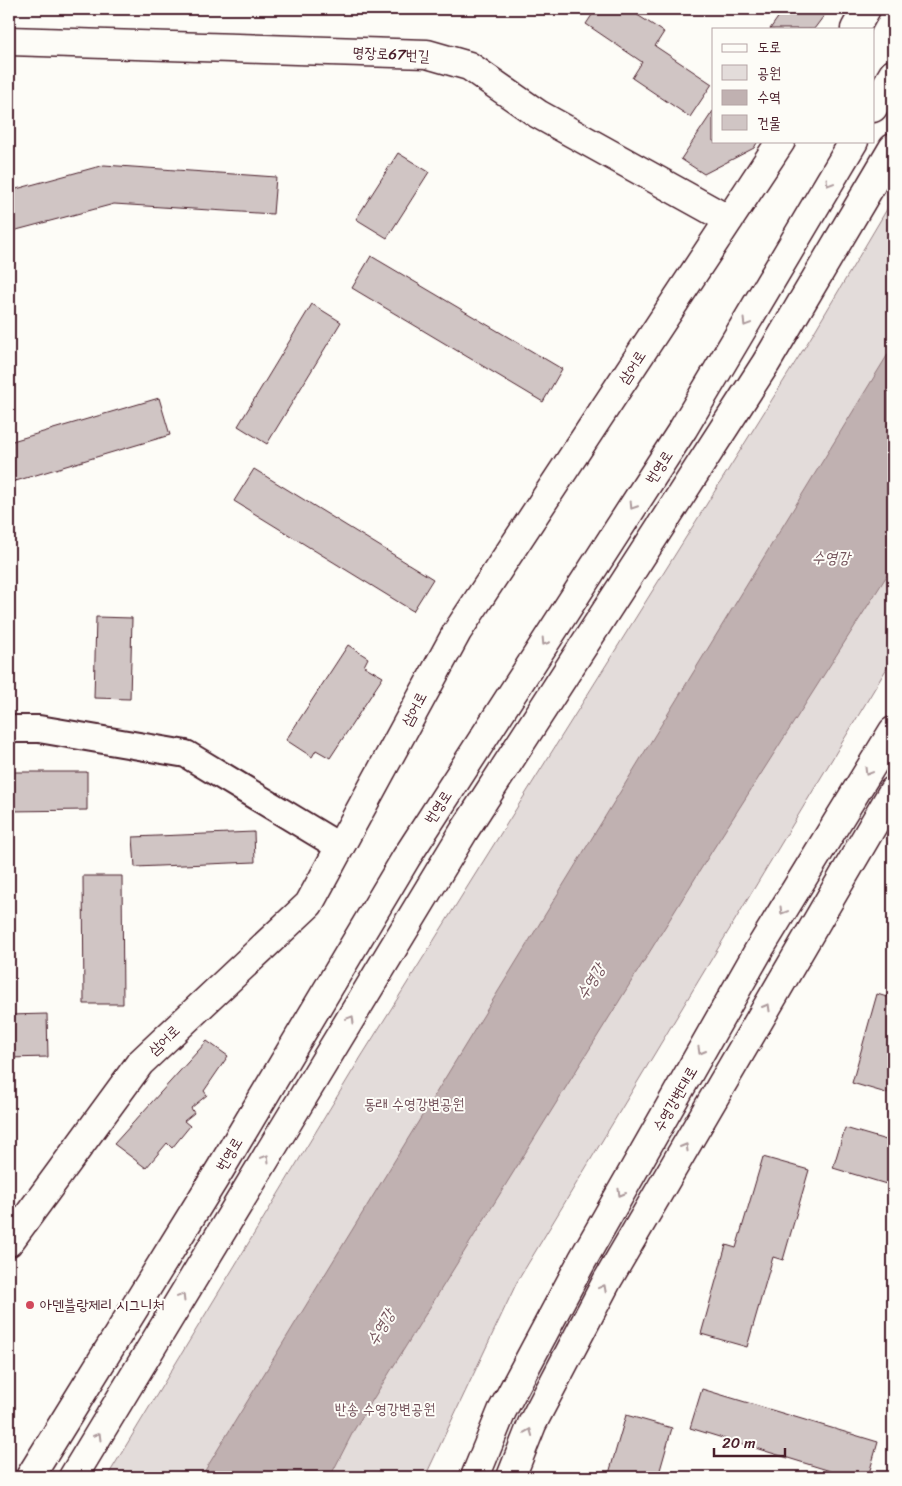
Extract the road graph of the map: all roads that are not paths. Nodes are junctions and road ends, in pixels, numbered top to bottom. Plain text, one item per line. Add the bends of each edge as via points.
1 (866, 9) edge
2 (855, 28) edge
3 (9, 41) edge
4 (893, 74) edge
5 (874, 106) edge
6 (780, 142) edge
7 (853, 142) edge
8 (893, 148) edge
9 (729, 220) junction
10 (9, 729) edge
11 (893, 731) edge
12 (893, 791) edge
13 (340, 847) junction
14 (9, 1242) edge
15 (30, 1477) edge
16 (73, 1477) edge
17 (475, 1477) edge
18 (511, 1477) edge

1 - 2 main road
3 - 9 main road, 명장로67번길 via 427,54 469,66 538,114
4 - 5 main road
6 - 9 main road, 삼어로
7 -> 15 main road, 번영로 via 684,429 406,858 221,1168
16 -> 8 main road via 459,840 766,363
9 - 13 main road, 삼어로 via 457,632
10 - 13 lane via 39,730 186,754
11 -> 17 main road, 수영강변대로 via 760,948 582,1261 502,1411
18 -> 12 main road via 532,1424 607,1281
13 - 14 main road, 삼어로 via 310,904 140,1062

